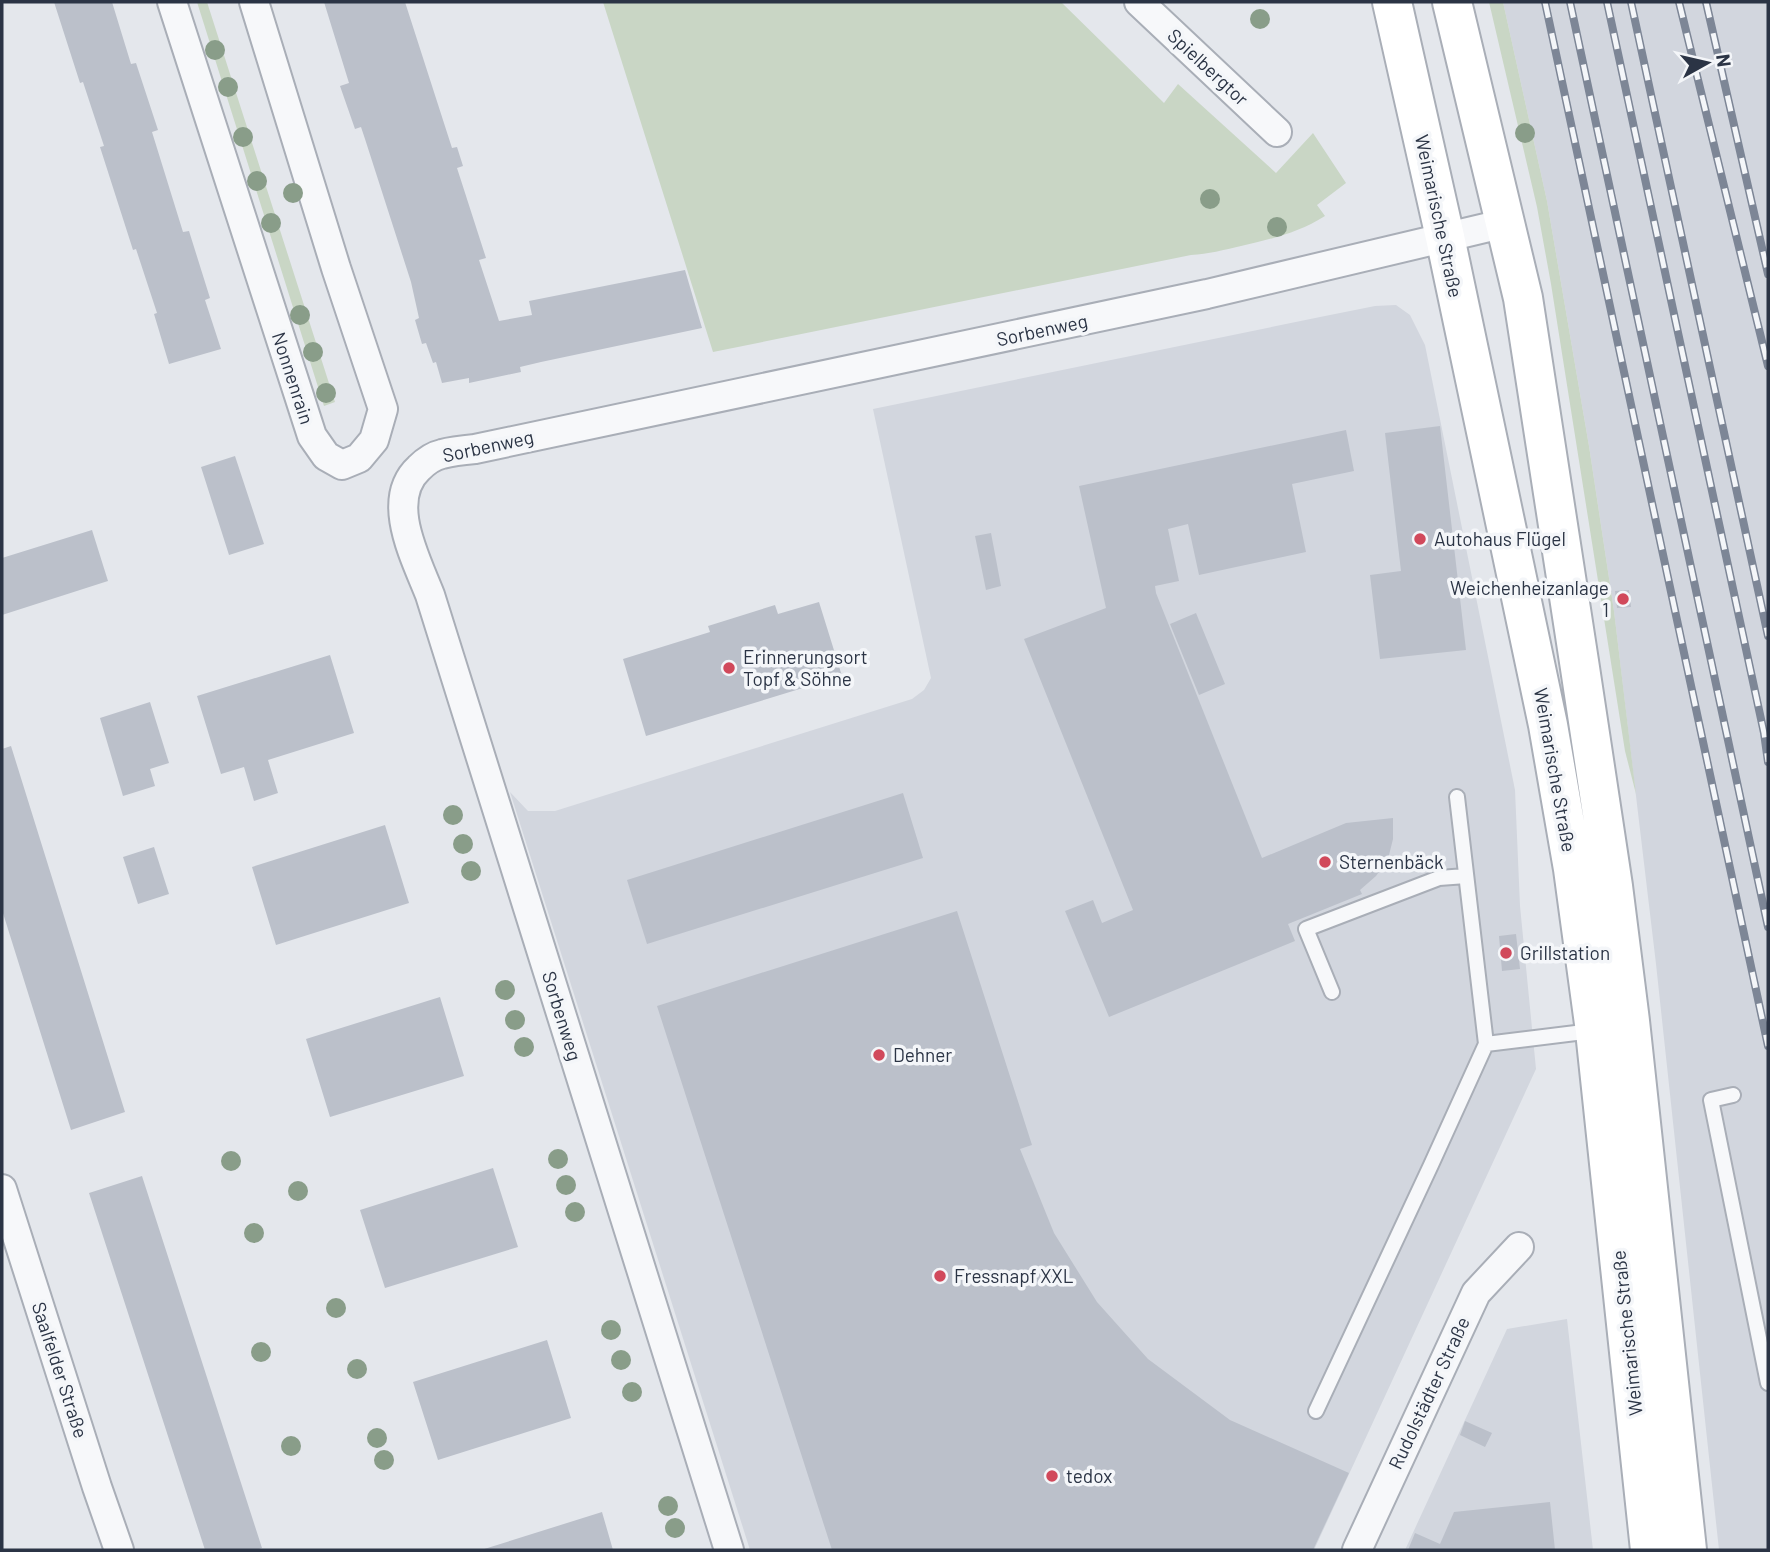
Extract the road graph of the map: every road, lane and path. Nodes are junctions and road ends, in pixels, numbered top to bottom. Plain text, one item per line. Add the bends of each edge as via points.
1 (172, 2) edge
2 (254, 2) edge
3 (1139, 2) edge
4 (1392, 2) edge
5 (1452, 2) edge
6 (1277, 132) dead end
7 (1506, 223) junction
8 (1445, 237) junction
9 (1457, 797) dead end
10 (1466, 876) junction
11 (1332, 992) dead end
12 (1595, 1031) junction
13 (1486, 1044) junction
14 (1732, 1095) dead end
15 (2, 1189) edge
16 (1519, 1247) dead end
17 (1768, 1383) edge
18 (1316, 1412) dead end
19 (119, 1550) edge
20 (729, 1550) edge
21 (1357, 1550) edge
22 (1650, 1550) edge
23 (1687, 1550) edge

1 - 2 street, Nonnenrain via 312,436 327,456 342,465 359,458 374,440 383,409
3 - 6 street, Spielbergtor
4 - 8 main road, Weimarische Straße
5 - 7 main road, Weimarische Straße
7 - 8 street, Sorbenweg
7 - 23 main road, Weimarische Straße via 1531,341 1613,886
8 - 12 main road, Weimarische Straße via 1548,725
8 - 20 street, Sorbenweg via 1207,295 442,454 427,460 405,489 402,509 409,542 434,608
9 - 10 lane
10 - 11 lane via 1439,878 1306,929
10 - 13 lane
12 - 13 lane
12 - 22 main road, Weimarische Straße
13 - 18 lane
14 - 17 lane via 1711,1100
15 - 19 street, Saalfelder Straße
16 - 21 street, Rudolstädter Straße via 1476,1293

